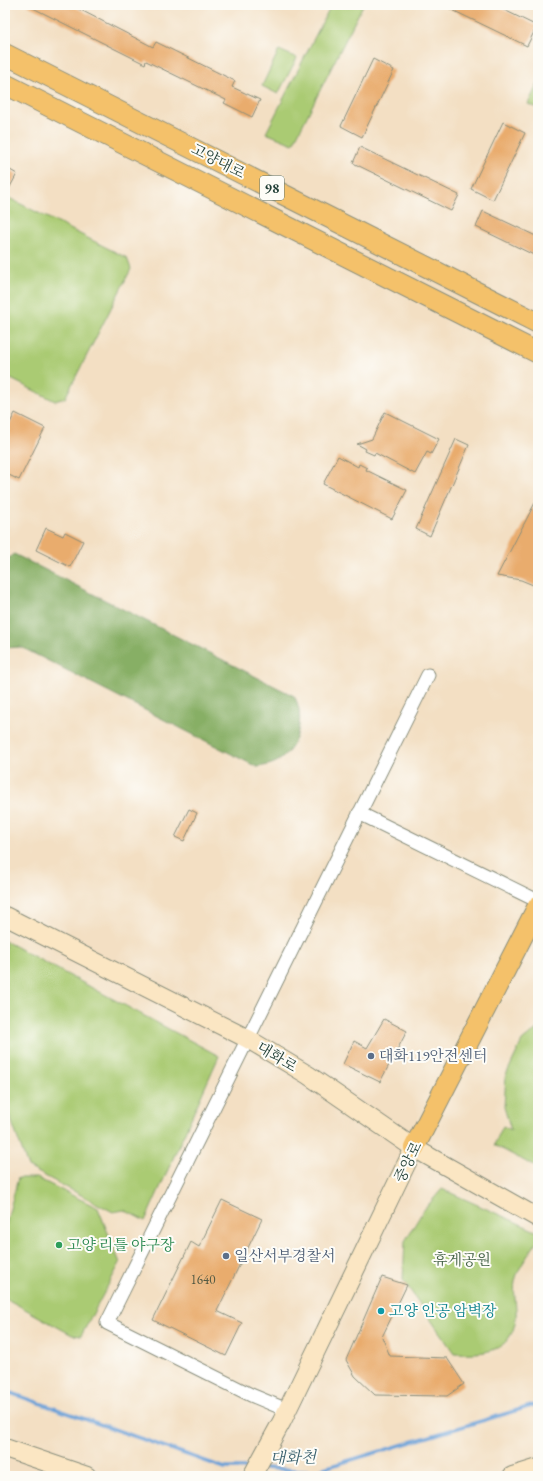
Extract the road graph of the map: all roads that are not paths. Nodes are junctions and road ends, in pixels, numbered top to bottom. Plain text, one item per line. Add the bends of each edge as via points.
1 (5, 54) edge
2 (5, 84) edge
3 (538, 323) edge
4 (538, 352) edge
5 (428, 675) dead end
6 (359, 813) junction
7 (538, 901) edge
8 (538, 906) edge
9 (5, 916) edge
10 (248, 1038) junction
11 (414, 1148) junction
12 (538, 1218) edge
13 (284, 1416) junction
14 (5, 1448) edge
15 (538, 1468) edge
16 (87, 1476) edge
17 (252, 1476) edge
18 (512, 1476) edge

1 - 3 main road, 고양대로 / 98
2 - 4 main road, 고양대로 / 98
5 - 6 street
6 - 7 street
6 - 10 street
8 - 11 main road, 중앙로
9 - 10 street, 대화로
10 - 11 street, 대화로 via 308,1075
10 - 13 street via 107,1322 251,1395
11 - 12 street, 대화로
11 - 13 street, 중앙로
13 - 17 street, 중앙로
14 - 16 street
15 - 18 street

